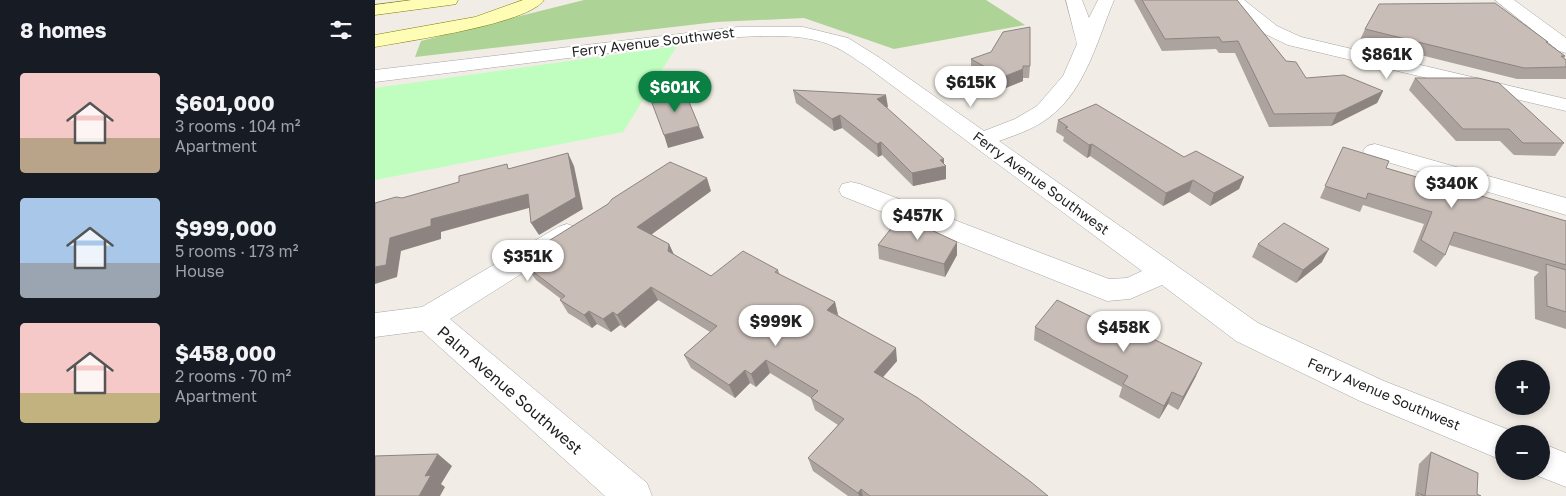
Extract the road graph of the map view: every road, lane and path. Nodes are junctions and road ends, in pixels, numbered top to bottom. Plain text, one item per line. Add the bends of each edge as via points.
1 (450, 0) edge
2 (535, 0) edge
3 (1074, 0) edge
4 (1106, 0) edge
5 (1234, 0) edge
6 (1503, 0) edge
7 (375, 10) edge
8 (375, 41) edge
9 (1087, 43) junction
10 (1566, 47) edge
11 (375, 76) edge
12 (1566, 105) edge
13 (981, 140) junction
14 (1375, 151) dead end
15 (851, 190) dead end
16 (1566, 207) edge
17 (589, 220) edge
18 (1163, 271) junction
19 (428, 318) junction
20 (375, 325) edge
21 (1495, 441) edge
22 (1550, 464) edge
23 (1566, 470) edge
24 (633, 496) edge

1 - 7 main road
2 - 8 main road via 491,17
3 - 9 street
4 - 9 street
5 - 12 street via 1271,30 1295,41
6 - 10 street
9 - 13 street via 1078,67 1054,105 1032,121
11 - 13 street, Ferry Avenue Southwest via 738,32 795,31 821,35 842,43
13 - 18 street, Ferry Avenue Southwest
14 - 16 street
15 - 18 street via 1107,290 1135,288
17 - 19 street
18 - 21 street, Ferry Avenue Southwest via 1247,332 1372,392
19 - 20 street, Palm Avenue Southwest
19 - 24 street, Palm Avenue Southwest
22 - 23 street

